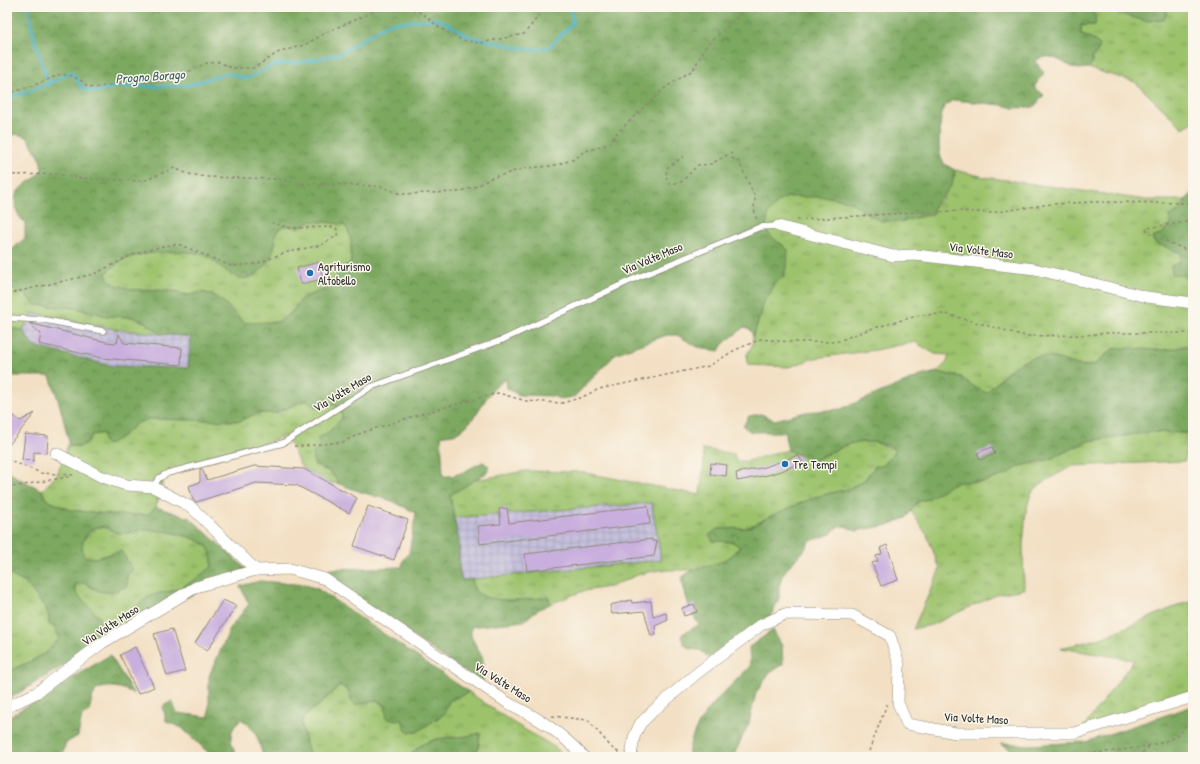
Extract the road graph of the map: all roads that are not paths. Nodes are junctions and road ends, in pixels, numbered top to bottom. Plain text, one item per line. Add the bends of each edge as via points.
1 (778, 226) joint
2 (1193, 303) edge
3 (7, 318) edge
4 (103, 331) dead end
5 (56, 453) dead end
6 (153, 487) junction
7 (256, 570) junction
8 (1193, 697) edge
9 (7, 707) edge
10 (584, 757) edge
11 (631, 757) edge

1 - 2 street, Via Volte Maso via 893,256 916,255 1035,269 1147,297
1 - 6 lane, Via Volte Maso via 756,228 636,278 502,340 371,387 279,444 168,473 159,478
3 - 4 lane via 45,320
5 - 6 street via 100,476 126,485
6 - 7 street via 191,507
7 - 9 street, Via Volte Maso via 196,587 102,643 36,693
7 - 10 street, Via Volte Maso via 290,569 325,579 508,703 536,716 565,737
8 - 11 street, Via Volte Maso via 1074,733 956,733 907,724 898,702 899,664 890,636 852,615 785,614 761,625 696,674 652,712 637,730

